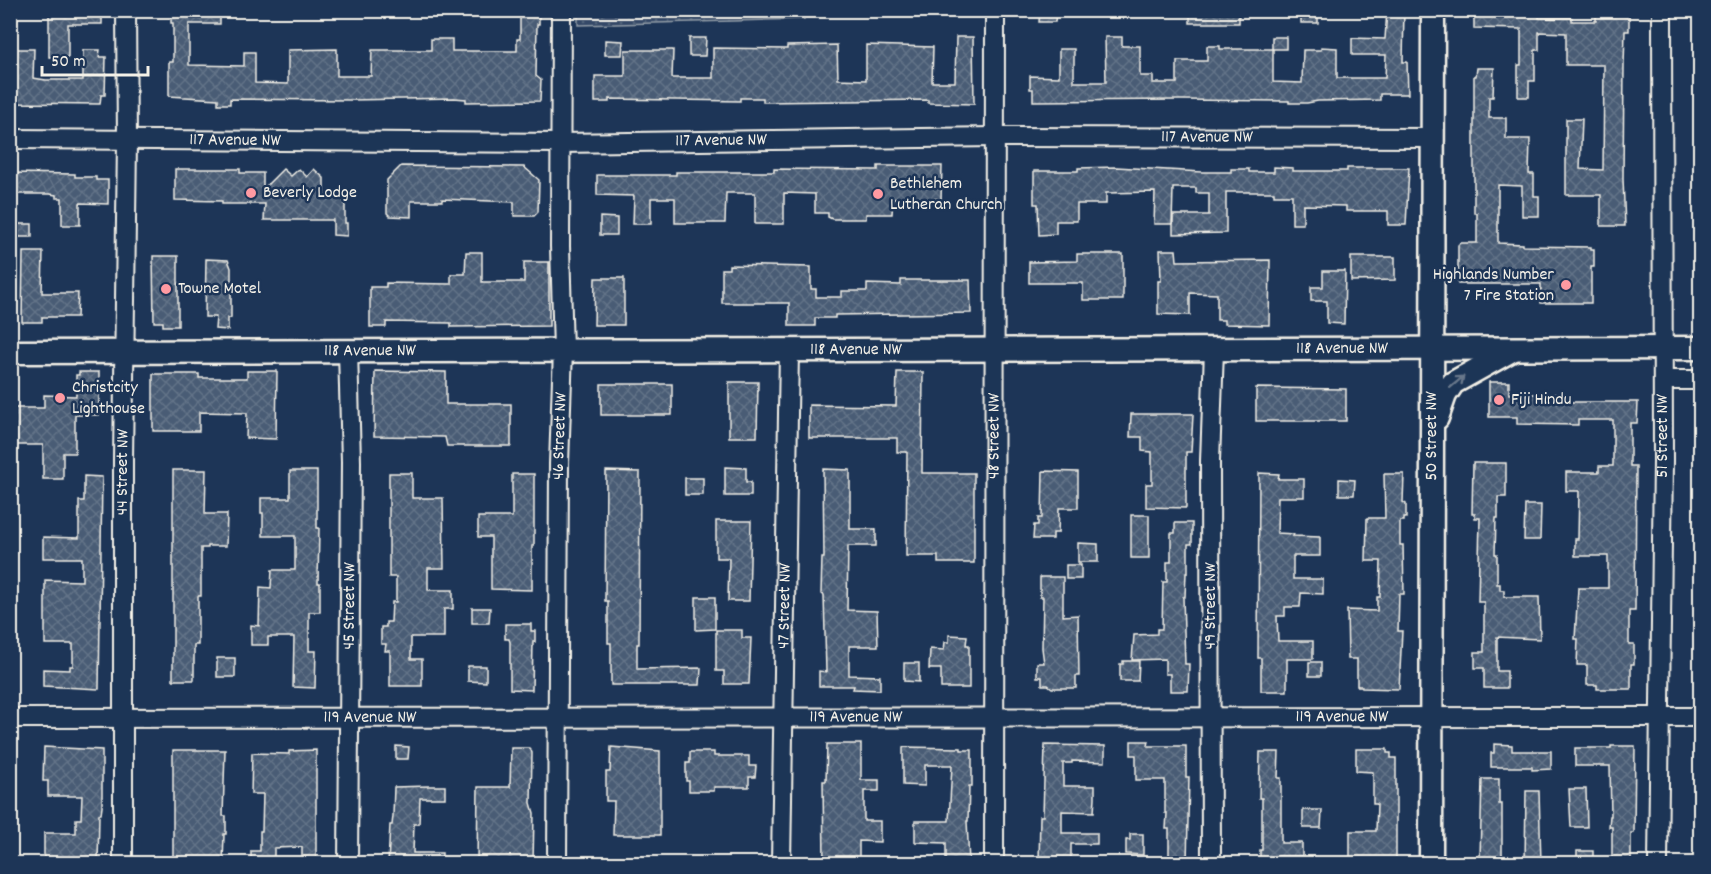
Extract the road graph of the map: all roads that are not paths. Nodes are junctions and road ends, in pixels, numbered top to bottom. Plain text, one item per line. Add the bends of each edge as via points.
1 (126, 10) edge
2 (561, 10) edge
3 (995, 10) edge
4 (1433, 10) edge
5 (1662, 10) edge
6 (995, 137) junction
7 (1432, 138) junction
8 (10, 139) edge
9 (127, 140) junction
10 (560, 142) junction
11 (1432, 348) junction
12 (1515, 348) junction
13 (1663, 348) junction
14 (1701, 348) edge
15 (348, 350) junction
16 (563, 350) junction
17 (789, 350) junction
18 (995, 350) junction
19 (1214, 350) junction
20 (125, 351) junction
21 (10, 352) edge
22 (1663, 380) junction
23 (1701, 380) edge
24 (1432, 433) junction
25 (994, 716) junction
26 (1211, 716) junction
27 (1431, 716) junction
28 (1659, 716) junction
29 (350, 717) junction
30 (558, 717) junction
31 (784, 717) junction
32 (1701, 717) edge
33 (10, 718) edge
34 (122, 718) junction
35 (123, 864) edge
36 (348, 864) edge
37 (557, 864) edge
38 (781, 864) edge
39 (994, 864) edge
40 (1211, 864) edge
41 (1431, 864) edge
42 (1658, 864) edge

1 - 9 street, 44 Street NW
2 - 10 street, 46 Street NW
3 - 6 street, 48 Street NW
4 - 7 main road, 50 Street NW
5 - 13 street, 51 Street NW
6 - 7 street, 117 Avenue NW
6 - 10 street, 117 Avenue NW
6 - 18 street, 48 Street NW
7 - 11 main road, 50 Street NW
8 - 9 street, 117 Avenue NW
9 - 10 street, 117 Avenue NW
9 - 20 street, 44 Street NW
10 - 16 street, 46 Street NW
11 - 12 main road, 118 Avenue NW
11 - 19 main road, 118 Avenue NW
11 - 24 main road, 50 Street NW
12 - 13 main road, 118 Avenue NW
24 -> 12 main road via 1453,383
13 - 14 main road, 118 Avenue NW
13 - 22 street, 51 Street NW
15 - 16 main road, 118 Avenue NW
15 - 20 main road, 118 Avenue NW
15 - 29 street, 45 Street NW
16 - 17 main road, 118 Avenue NW
16 - 30 street, 46 Street NW
17 - 18 main road, 118 Avenue NW
17 - 31 street, 47 Street NW
18 - 19 main road, 118 Avenue NW
18 - 25 street, 48 Street NW
19 - 26 street, 49 Street NW via 1210,461
20 - 21 main road, 118 Avenue NW
20 - 34 street, 44 Street NW
22 - 23 street
22 - 28 street, 51 Street NW
24 - 27 main road, 50 Street NW
25 - 26 street, 119 Avenue NW
25 - 31 street, 119 Avenue NW
25 - 39 street, 48 Street NW
26 - 27 street, 119 Avenue NW
26 - 40 street, 49 Street NW
27 - 28 street, 119 Avenue NW
27 - 41 main road, 50 Street NW
28 - 32 street, 119 Avenue NW
28 - 42 street, 51 Street NW
29 - 30 street, 119 Avenue NW
29 - 34 street, 119 Avenue NW
29 - 36 street, 45 Street NW
30 - 31 street, 119 Avenue NW
30 - 37 street, 46 Street NW
31 - 38 street, 47 Street NW
33 - 34 street, 119 Avenue NW
34 - 35 street, 44 Street NW

